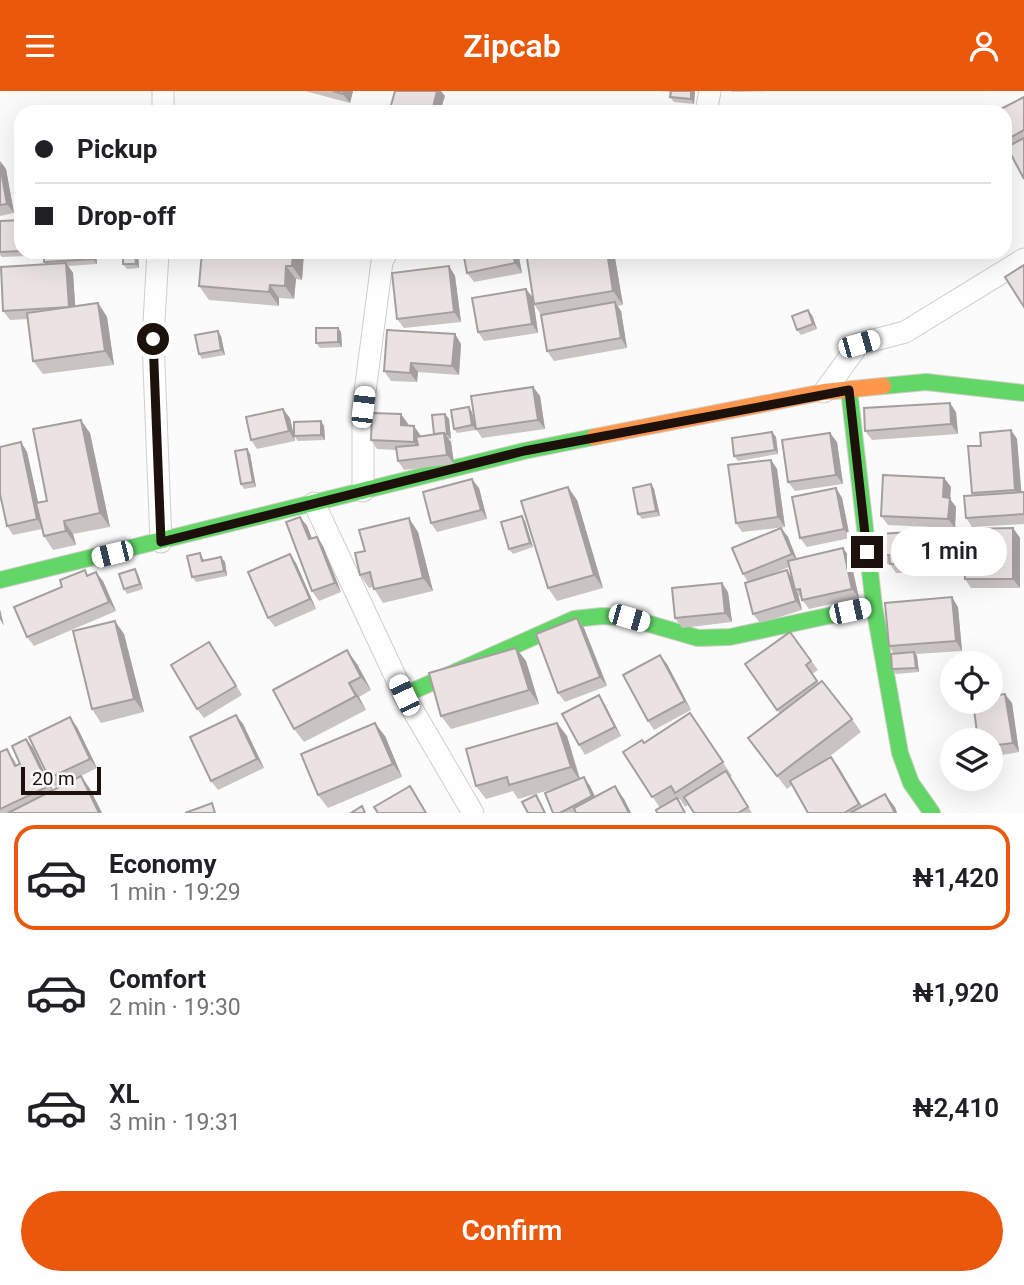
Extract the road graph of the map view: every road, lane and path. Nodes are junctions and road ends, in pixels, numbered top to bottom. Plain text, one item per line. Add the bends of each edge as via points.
1 (158, 259) edge
2 (384, 259) edge
3 (1024, 259) edge
4 (849, 390) junction
5 (824, 392) junction
6 (1024, 393) edge
7 (363, 491) junction
8 (314, 503) junction
9 (161, 542) junction
10 (0, 580) edge
11 (874, 606) junction
12 (404, 695) junction
13 (473, 813) edge
14 (932, 813) edge

1 - 9 street via 153,339
2 - 7 street via 363,407
3 - 5 street via 905,331 859,344
4 - 5 street
4 - 6 street via 926,382
4 - 11 street
5 - 7 street via 524,451
7 - 8 street
8 - 9 street
8 - 12 street
9 - 10 street
11 - 12 street via 730,637 698,638 629,618 574,619
11 - 14 street via 900,753 911,783
12 - 13 street

